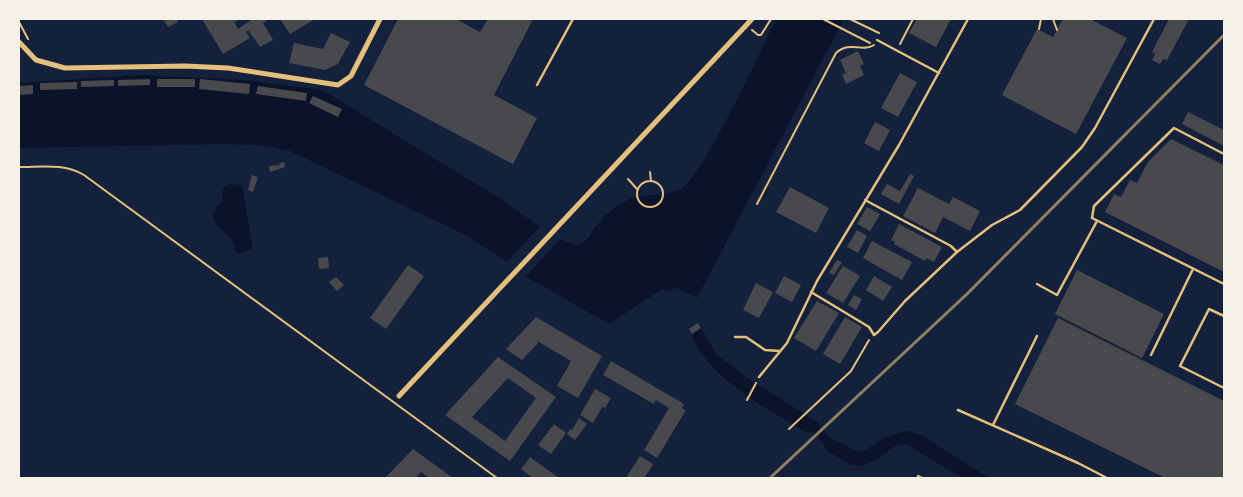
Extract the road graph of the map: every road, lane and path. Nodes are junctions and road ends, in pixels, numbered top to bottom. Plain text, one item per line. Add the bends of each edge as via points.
1 (380, 19) edge
2 (573, 19) edge
3 (752, 19) edge
4 (770, 19) edge
5 (823, 19) edge
6 (850, 19) edge
7 (913, 19) edge
8 (968, 19) edge
9 (1041, 19) edge
10 (1053, 19) edge
11 (1154, 19) edge
12 (746, 24) junction
13 (1038, 29) dead end
14 (1057, 30) dead end
15 (877, 40) joint
16 (19, 42) edge
17 (868, 42) dead end
18 (874, 45) dead end
19 (898, 51) junction
20 (939, 73) junction
21 (538, 85) dead end
22 (1224, 154) edge
23 (19, 167) edge
24 (650, 172) dead end
25 (628, 179) dead end
26 (651, 181) junction
27 (637, 189) junction
28 (865, 200) junction
29 (757, 204) dead end
30 (1097, 221) junction
31 (957, 252) junction
32 (1193, 269) junction
33 (1038, 284) dead end
34 (1224, 284) edge
35 (811, 292) junction
36 (1224, 316) edge
37 (874, 335) junction
38 (1037, 336) dead end
39 (735, 337) dead end
40 (782, 351) junction
41 (1151, 355) dead end
42 (759, 377) joint
43 (1224, 388) edge
44 (399, 396) dead end
45 (747, 400) dead end
46 (958, 410) dead end
47 (993, 425) junction
48 (789, 428) dead end
49 (918, 476) dead end
50 (497, 478) edge
51 (922, 478) edge
52 (1107, 478) edge

1 - 16 street via 350,76 338,85 228,68 65,68 36,60
2 - 21 lane
3 - 12 street
4 - 12 path via 758,35
5 - 17 path
6 - 15 path via 880,34
7 - 19 path
8 - 20 lane
9 - 13 path
10 - 14 path
11 - 31 lane via 1082,147 1020,210 992,225
12 - 44 street
15 - 19 lane
18 - 29 path via 866,48 855,45 836,53
19 - 20 lane
20 - 28 lane
22 - 30 lane via 1174,128 1094,206 1092,218
23 - 50 path via 62,167 84,175
24 - 26 path
25 - 27 path
26 - 27 path
26 - 27 path via 658,184 662,192 661,200 654,206 642,205 637,198
28 - 31 lane
28 - 35 lane
30 - 32 lane
30 - 33 lane via 1057,295
31 - 37 lane
32 - 34 lane
32 - 41 lane
35 - 37 lane via 870,327
35 - 40 lane
36 - 43 lane via 1209,309 1180,366
37 - 48 path via 851,371
38 - 47 lane
39 - 40 lane via 751,340 765,350
40 - 42 lane
42 - 45 path
46 - 47 lane
47 - 52 lane
49 - 51 lane

